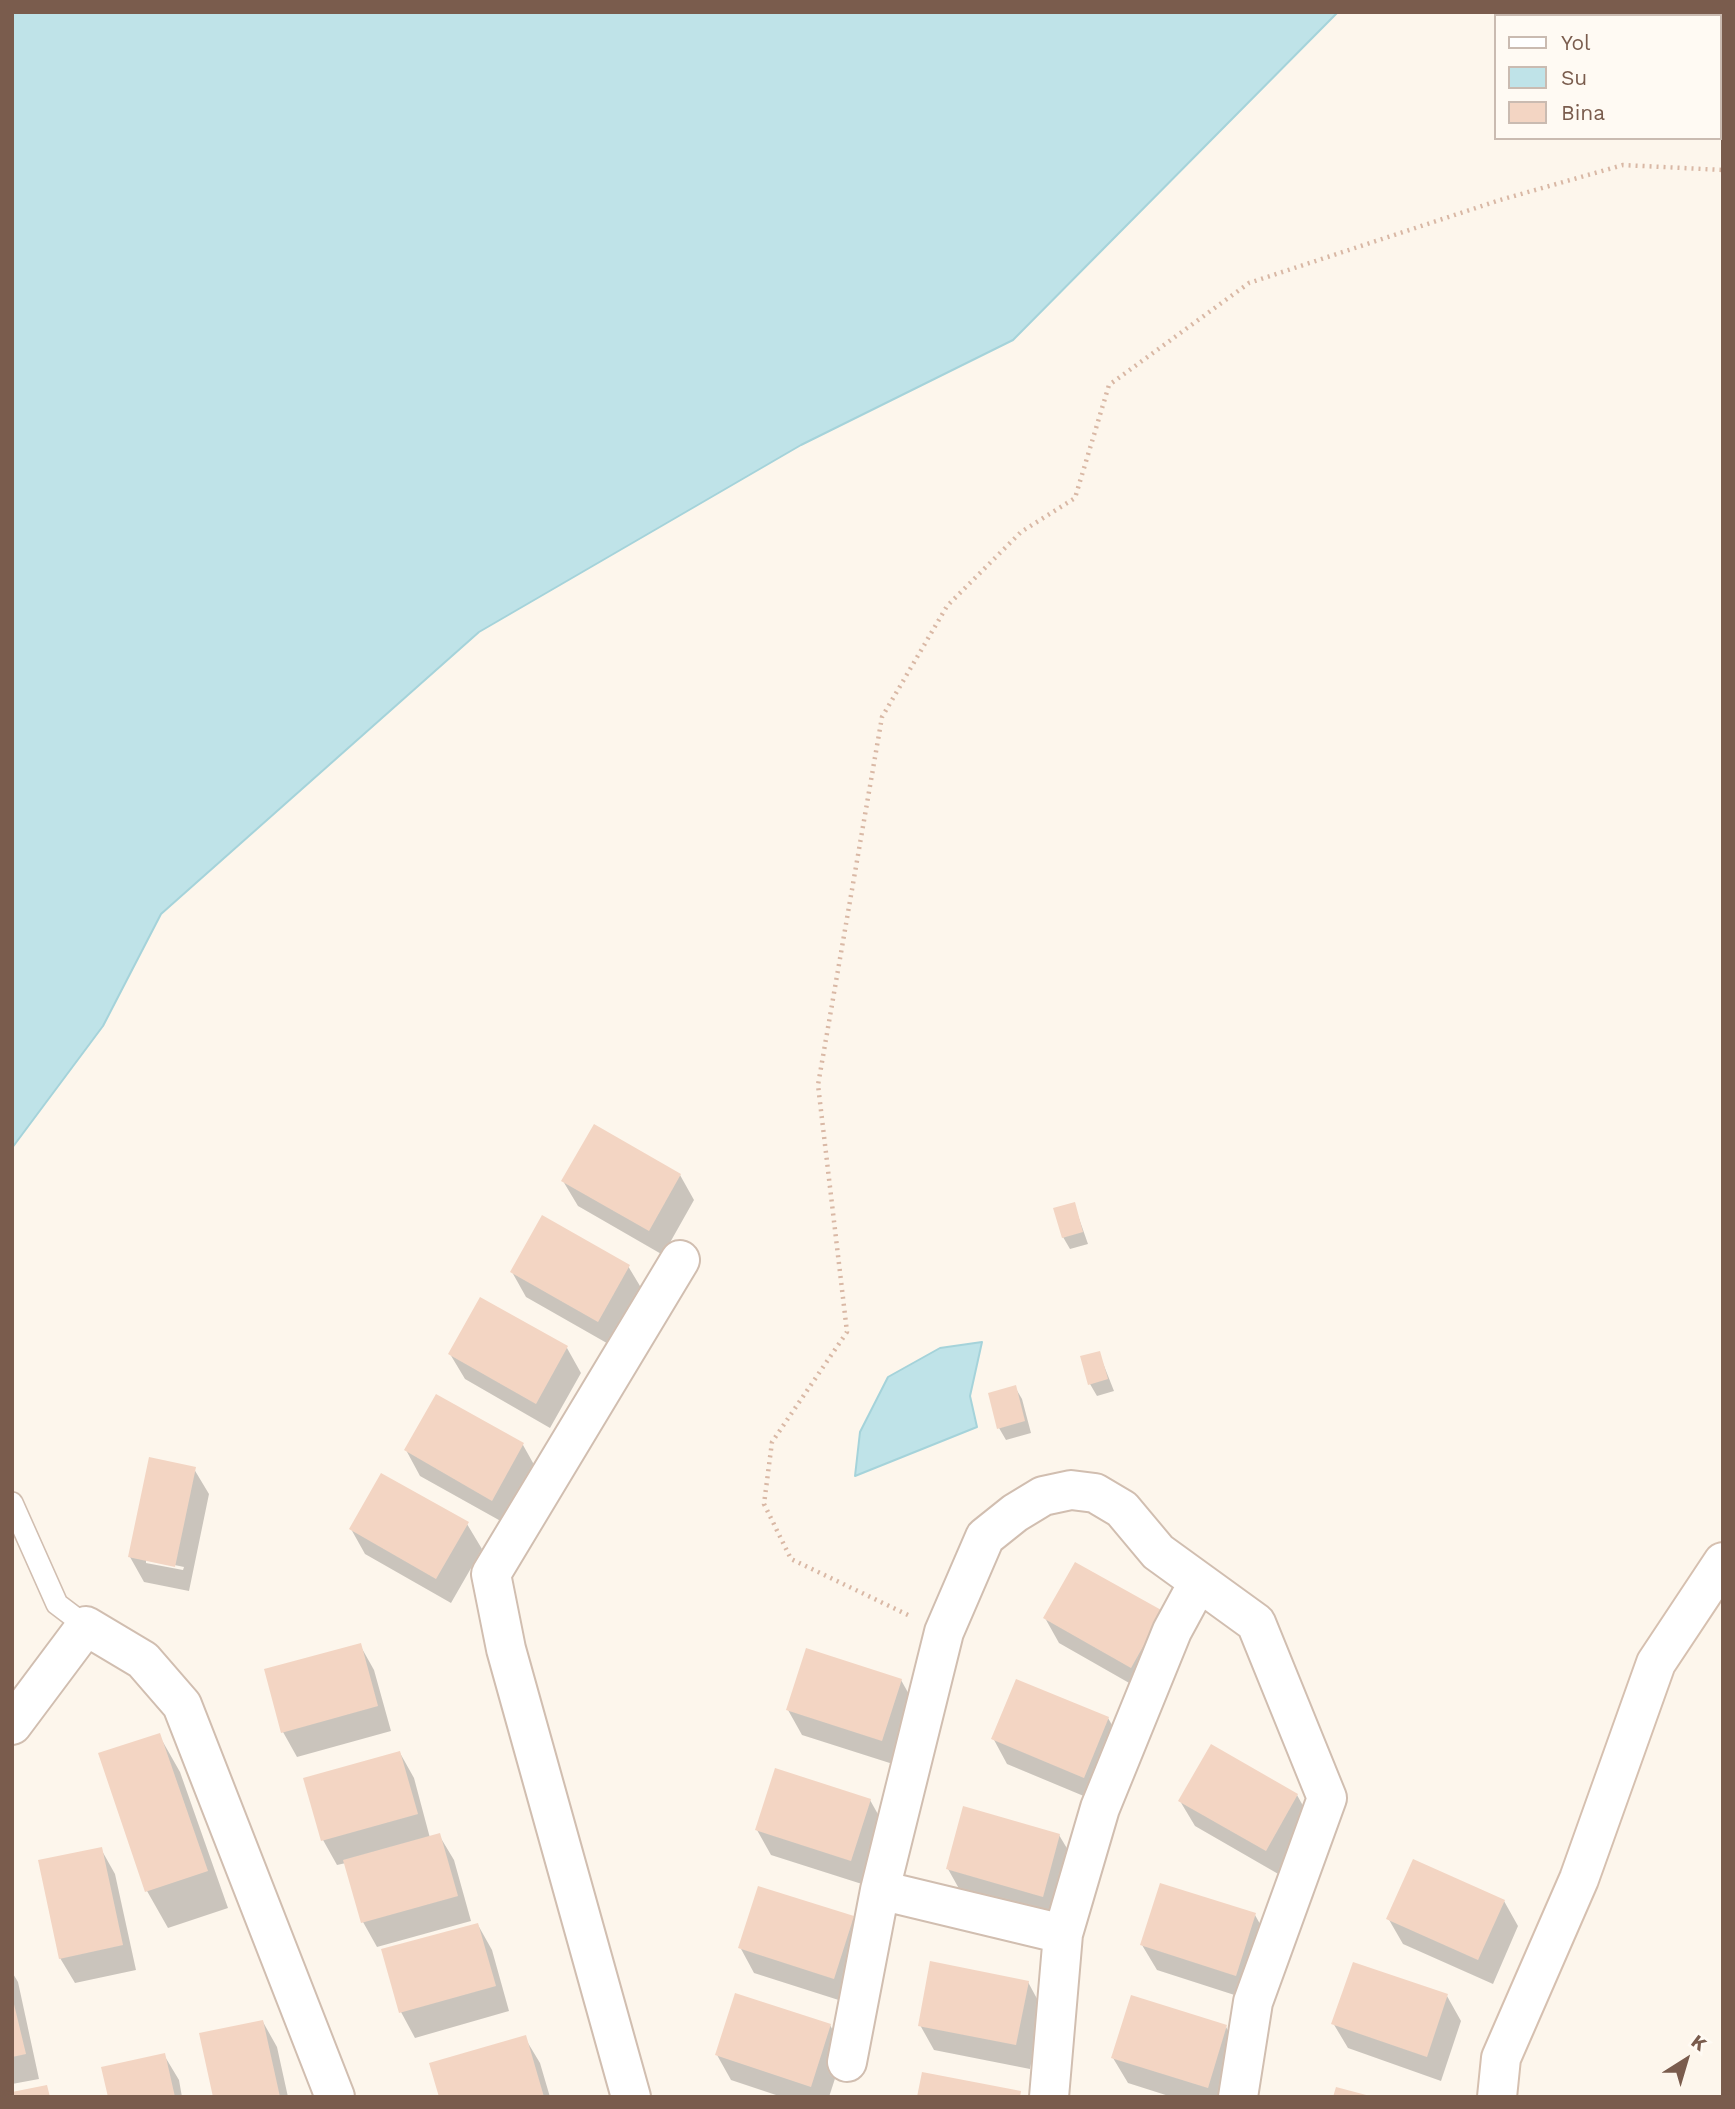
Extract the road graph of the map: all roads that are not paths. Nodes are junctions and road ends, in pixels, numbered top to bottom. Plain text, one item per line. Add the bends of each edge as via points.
1 (680, 1260) dead end
2 (12, 1503) edge
3 (1723, 1562) edge
4 (1198, 1583) junction
5 (86, 1626) junction
6 (12, 1725) edge
7 (880, 1890) junction
8 (1063, 1934) junction
9 (847, 2062) dead end
10 (335, 2097) edge
11 (631, 2097) edge
12 (1049, 2097) edge
13 (1238, 2097) edge
14 (1497, 2097) edge

1 - 11 street via 491,1574 506,1649
2 - 5 lane via 57,1604
3 - 14 street via 1656,1662 1579,1879 1501,2058
4 - 7 street via 1158,1552 1122,1509 1095,1493 1071,1490 1043,1496 985,1537 944,1632
4 - 8 street via 1172,1631 1100,1808
4 - 13 street via 1256,1623 1327,1798 1253,2002
5 - 6 street
5 - 10 street via 143,1660 182,1704
7 - 8 street
7 - 9 street
8 - 12 street

